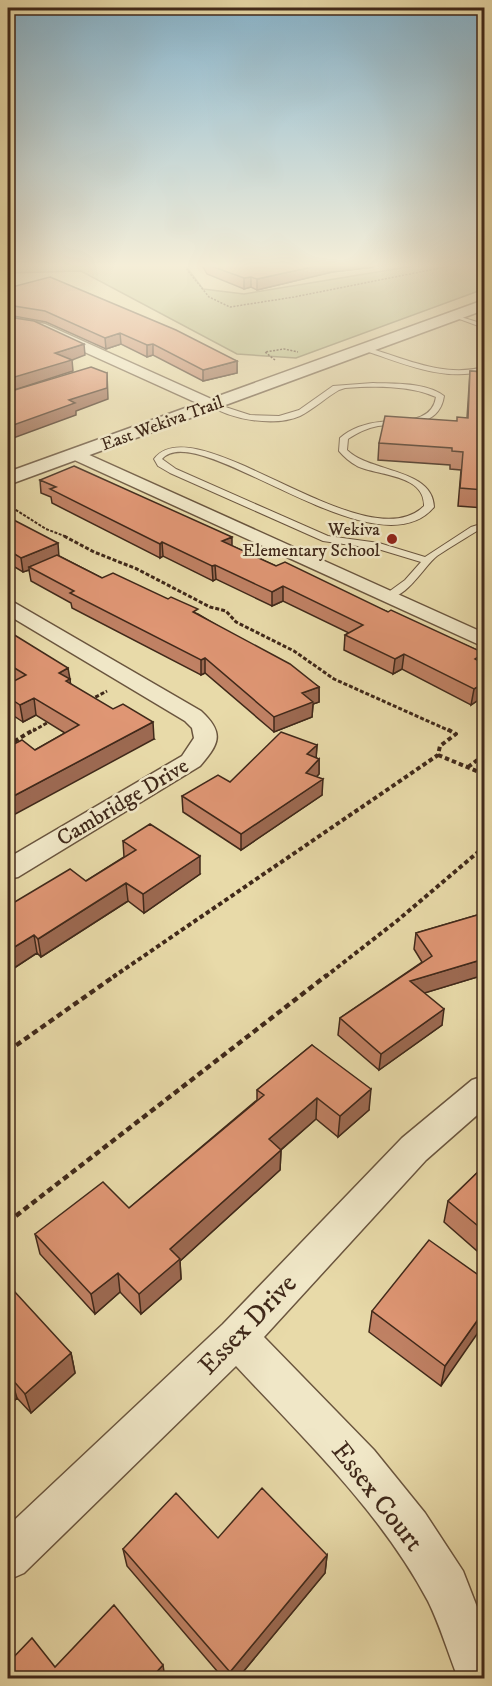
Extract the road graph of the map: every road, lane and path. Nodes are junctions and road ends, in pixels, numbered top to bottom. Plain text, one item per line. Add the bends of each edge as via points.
1 (75, 344) edge
2 (380, 344) edge
3 (365, 349) junction
4 (307, 356) dead end
5 (117, 364) junction
6 (281, 364) dead end
7 (484, 369) edge
8 (95, 371) edge
9 (213, 405) junction
10 (76, 454) junction
11 (8, 479) edge
12 (8, 505) edge
13 (484, 526) edge
14 (427, 561) junction
15 (388, 596) junction
16 (8, 607) edge
17 (484, 641) edge
18 (128, 678) junction
19 (84, 705) edge
20 (60, 714) edge
21 (8, 745) edge
22 (438, 755) junction
23 (484, 755) edge
24 (467, 768) junction
25 (484, 774) edge
26 (484, 847) edge
27 (8, 870) edge
28 (8, 1051) edge
29 (484, 1090) edge
30 (8, 1222) edge
31 (237, 1338) junction
32 (8, 1557) edge
33 (482, 1678) edge

1 - 5 street
2 - 3 street, East Wekiva Trail
3 - 7 lane via 447,373
3 - 9 street, East Wekiva Trail
4 - 6 path via 284,349 265,352
5 - 8 street
5 - 9 street
9 - 10 street, East Wekiva Trail
9 - 14 lane via 244,416 275,419 299,413 337,388 350,385 436,393 441,405 434,413 378,424 344,438 343,451 351,460 414,481 423,490 429,507 411,519 373,522 202,452 174,450 158,459 173,471 326,538 379,546
10 - 11 street, East Wekiva Trail
10 - 15 street
12 - 22 path via 93,552 233,614 236,622 294,651 334,679 456,734 440,746
13 - 14 lane via 442,547
14 - 15 lane via 409,582
15 - 17 street
16 - 18 street, Cambridge Drive
18 - 19 path
18 - 27 street, Cambridge Drive via 204,725 207,737 202,749 191,761
20 - 21 path
22 - 24 path
22 - 28 path
23 - 24 path
24 - 25 path
26 - 30 path via 398,920
29 - 31 street, Essex Drive via 414,1149
31 - 32 street, Essex Drive
31 - 33 street, Essex Court via 359,1465 409,1529 446,1588

